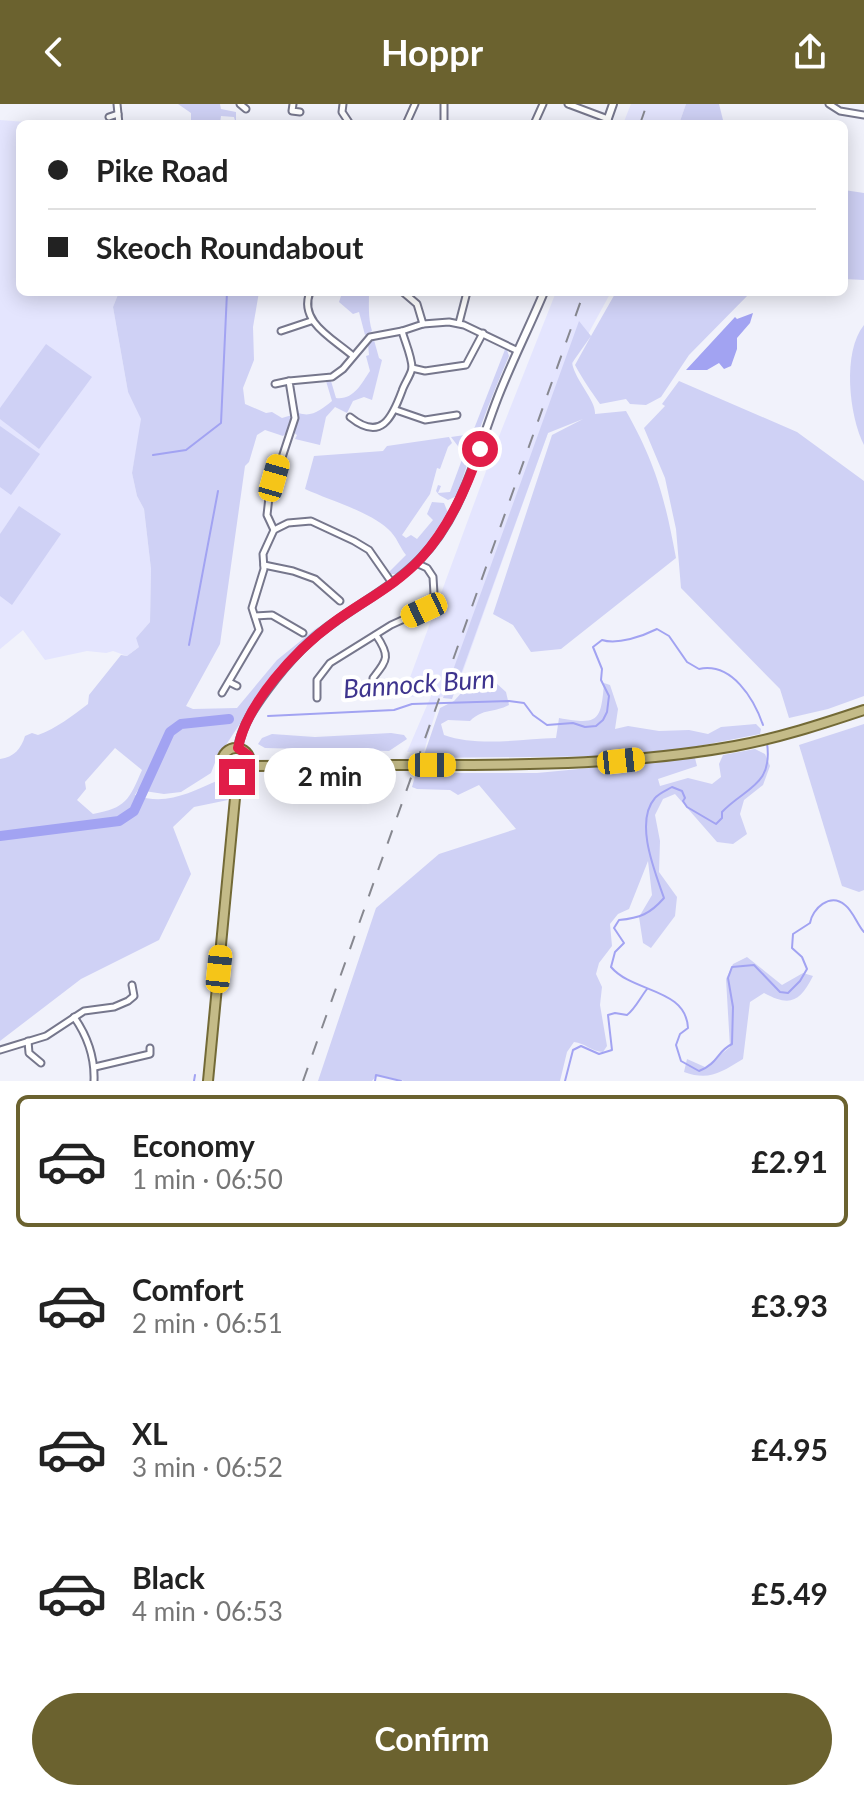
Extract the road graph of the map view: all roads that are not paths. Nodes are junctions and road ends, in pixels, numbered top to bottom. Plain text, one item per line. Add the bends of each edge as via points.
1 (117, 104) edge
2 (240, 104) edge
3 (829, 104) edge
4 (573, 105) edge
5 (246, 109) dead end
6 (291, 109) edge
7 (300, 112) dead end
8 (118, 114) junction
9 (864, 115) edge
10 (109, 117) dead end
11 (119, 120) edge
12 (603, 120) edge
13 (309, 296) edge
14 (408, 296) edge
15 (466, 296) edge
16 (542, 296) edge
17 (311, 321) junction
18 (459, 323) junction
19 (423, 324) junction
20 (281, 331) dead end
21 (402, 331) junction
22 (483, 333) junction
23 (516, 350) junction
24 (353, 356) junction
25 (412, 368) junction
26 (289, 381) junction
27 (275, 384) dead end
28 (396, 410) junction
29 (457, 415) dead end
30 (350, 417) dead end
31 (359, 424) junction
32 (354, 431) dead end
33 (274, 530) junction
34 (416, 563) junction
35 (264, 565) junction
36 (393, 583) junction
37 (340, 601) dead end
38 (255, 616) junction
39 (303, 633) dead end
40 (376, 635) junction
41 (229, 682) junction
42 (237, 686) dead end
43 (222, 693) dead end
44 (372, 694) dead end
45 (317, 698) dead end
46 (864, 710) edge
47 (238, 748) junction
48 (250, 763) junction
49 (233, 776) junction
50 (132, 985) dead end
51 (74, 1017) junction
52 (28, 1041) junction
53 (0, 1050) edge
54 (150, 1054) dead end
55 (41, 1063) dead end
56 (95, 1067) junction
57 (94, 1081) edge
58 (208, 1081) edge

1 - 8 street
2 - 5 street
3 - 9 street
4 - 12 street
6 - 7 street
8 - 10 street
8 - 11 street
13 - 17 street
14 - 19 street via 417,304
15 - 18 street
16 - 23 street
17 - 20 street
17 - 24 street
18 - 19 street
18 - 22 street
19 - 21 street
21 - 24 street via 370,337
21 - 25 street
22 - 23 street
22 - 25 street via 466,365
23 - 34 street via 467,484 445,529
24 - 26 street via 327,379
25 - 28 street
26 - 27 street
26 - 33 street via 295,418 269,497 267,515
28 - 29 street via 425,420
28 - 31 street via 383,425
30 - 31 street
31 - 32 street
33 - 35 street via 266,542
33 - 36 street via 300,521 319,523 369,550
34 - 36 street
34 - 40 street via 433,577 430,603
35 - 37 street via 315,579
35 - 38 street via 252,608
36 - 47 street via 335,621 299,653 257,704
38 - 39 street via 272,615
38 - 41 street via 259,630
40 - 44 street via 387,659 373,678
40 - 45 street via 330,663 317,680
41 - 42 street
41 - 43 street
46 - 48 main road, bridge via 774,737 673,756 537,765
47 - 48 main road
47 - 49 main road via 223,756 222,765
48 - 49 main road via 246,774
49 - 58 main road
50 - 51 street via 134,996 128,1001
51 - 52 street
51 - 56 street
52 - 53 street
52 - 55 street via 29,1053
54 - 56 street
56 - 57 street

